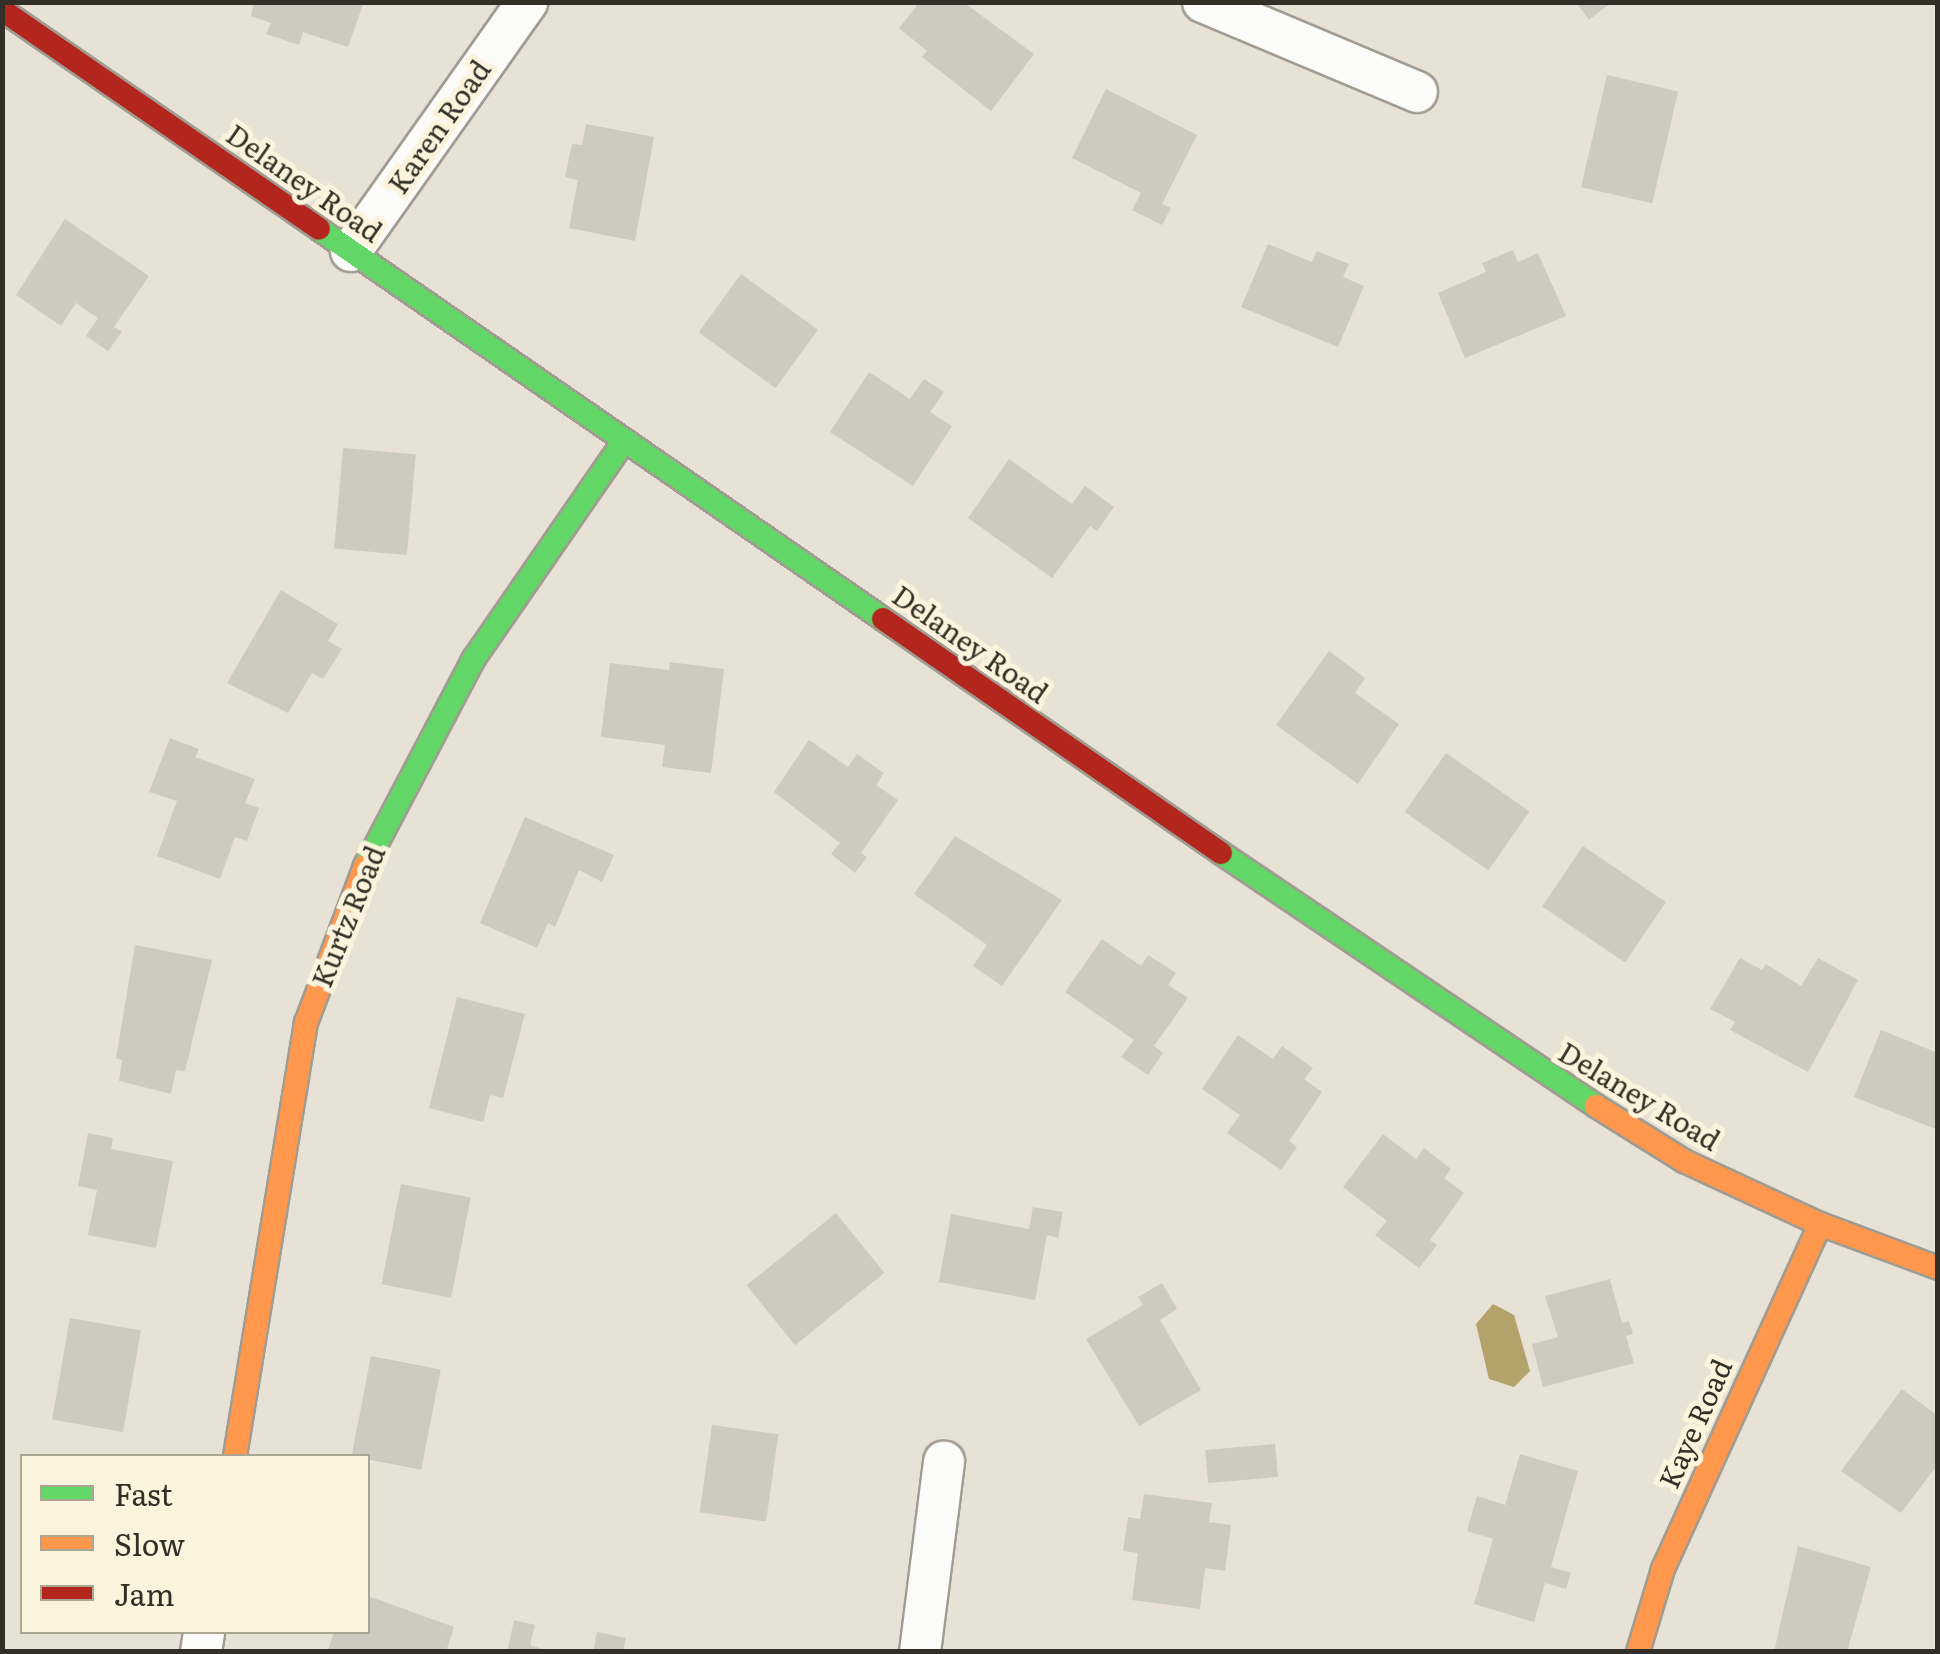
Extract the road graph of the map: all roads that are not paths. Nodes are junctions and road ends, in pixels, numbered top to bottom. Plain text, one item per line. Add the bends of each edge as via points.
1 (527, 2) edge
2 (1203, 2) edge
3 (2, 10) edge
4 (1416, 92) dead end
5 (352, 251) junction
6 (626, 440) junction
7 (1820, 1224) junction
8 (1938, 1268) edge
9 (236, 1454) edge
10 (944, 1462) dead end
11 (920, 1652) edge
12 (1638, 1652) edge

1 - 5 street, Karen Road
2 - 4 street
3 - 5 street, Delaney Road
5 - 6 street, Delaney Road
6 - 7 street, Delaney Road via 1486,1036 1684,1161
6 - 9 street, Kurtz Road via 473,660 395,800 352,897 306,1022
7 - 8 street, Delaney Road
7 - 12 street, Kaye Road via 1663,1569
10 - 11 street

